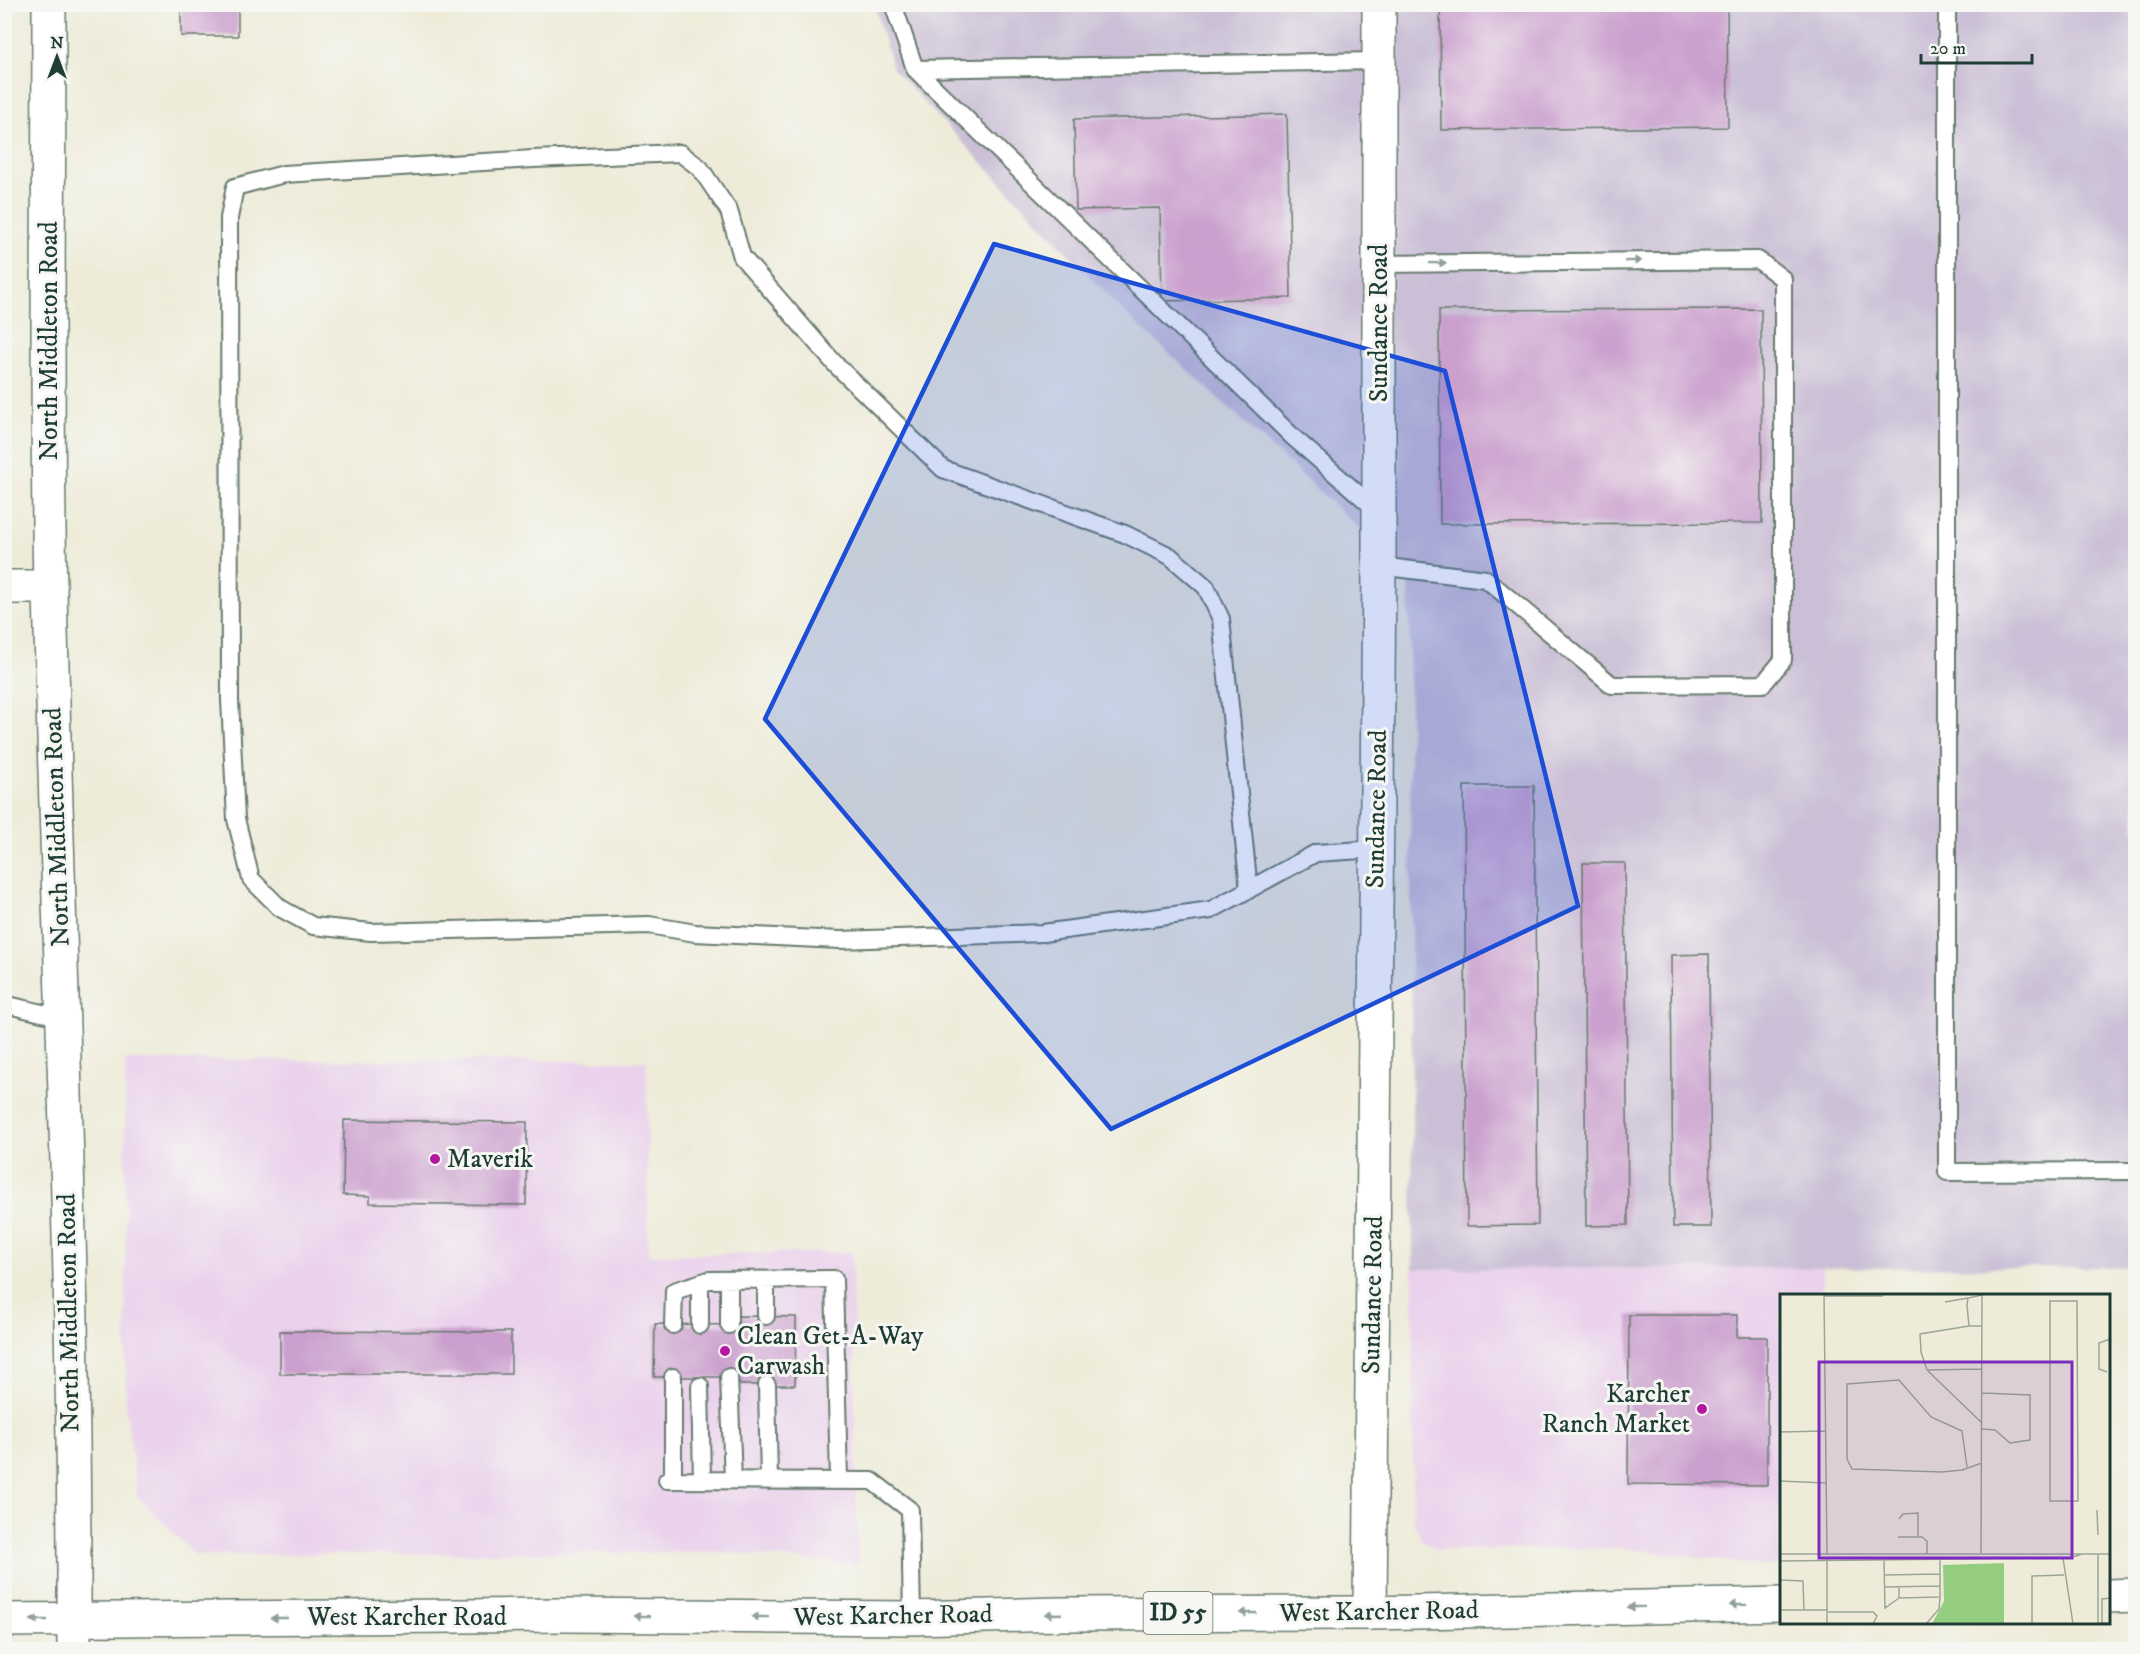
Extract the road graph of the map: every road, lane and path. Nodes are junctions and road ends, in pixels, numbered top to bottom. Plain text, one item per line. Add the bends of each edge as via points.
1 (49, 4) edge
2 (893, 4) edge
3 (1378, 4) edge
4 (1947, 4) edge
5 (1379, 61) junction
6 (915, 69) junction
7 (1379, 264) junction
8 (1380, 513) junction
9 (1380, 566) junction
10 (4, 587) edge
11 (50, 587) junction
12 (1377, 849) junction
13 (1249, 890) junction
14 (4, 1004) edge
15 (63, 1018) junction
16 (2136, 1171) edge
17 (729, 1280) junction
18 (766, 1280) junction
19 (700, 1283) junction
20 (766, 1314) dead end
21 (673, 1321) dead end
22 (700, 1323) dead end
23 (729, 1323) dead end
24 (729, 1380) dead end
25 (673, 1381) dead end
26 (700, 1386) dead end
27 (767, 1388) dead end
28 (702, 1480) junction
29 (733, 1480) junction
30 (769, 1481) junction
31 (839, 1481) junction
32 (2136, 1595) edge
33 (2110, 1596) edge
34 (1780, 1604) edge
35 (1370, 1613) junction
36 (912, 1618) junction
37 (4, 1620) edge
38 (74, 1635) edge

1 - 11 main road, North Middleton Road
2 - 6 lane
3 - 5 main road, Sundance Road
4 - 16 lane via 1947,1172
5 - 6 lane
5 - 7 main road, Sundance Road
6 - 8 lane via 1294,438
7 - 8 main road, Sundance Road
7 -> 9 lane via 1758,260 1783,279 1783,660 1763,684 1612,685 1486,579
8 - 9 main road, Sundance Road
9 - 12 main road, Sundance Road
10 - 11 main road
11 - 15 main road, North Middleton Road
12 - 13 lane via 1316,853
12 - 35 main road, Sundance Road
13 - 13 lane via 1211,910 1043,933 840,940 695,933 649,926 370,932 314,926 280,908 251,879 236,819 230,700 229,254 229,218 235,187 284,174 680,153 700,168 729,211 742,256 836,365 943,469 1125,534 1170,556 1206,587 1221,620
14 - 15 lane
15 - 38 main road, North Middleton Road
17 - 18 lane
17 - 19 lane
17 - 23 lane
18 - 20 lane
18 - 31 lane via 834,1279
19 - 21 lane via 674,1291
19 - 22 lane
24 - 29 lane
25 - 28 lane via 670,1480
26 - 28 lane
27 - 30 lane
28 - 29 lane
29 - 30 lane
30 - 31 lane
31 - 36 lane via 872,1481 910,1510
32 - 33 main road
34 -> 35 main road, West Karcher Road / ID 55
35 -> 36 main road, West Karcher Road / ID 55
36 -> 38 main road, West Karcher Road / ID 55 via 566,1615
38 -> 37 main road, West Karcher Road / ID 55

